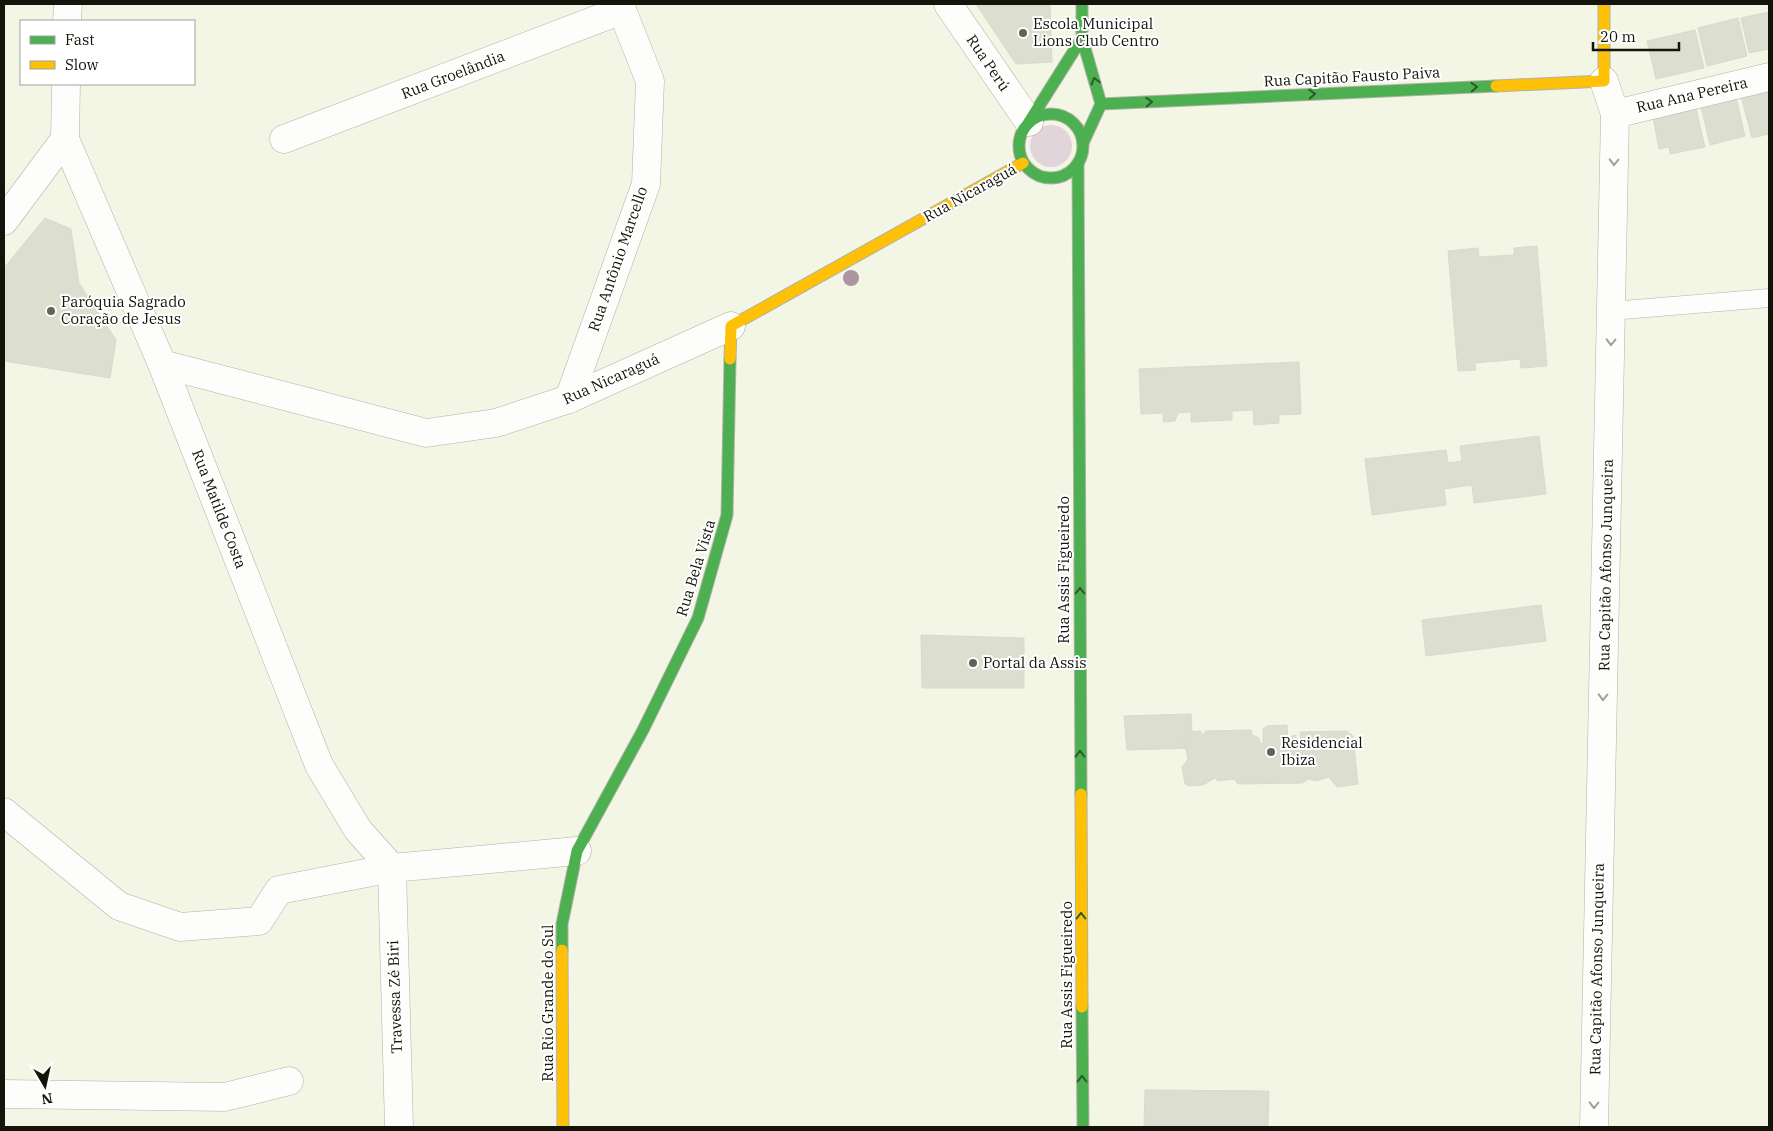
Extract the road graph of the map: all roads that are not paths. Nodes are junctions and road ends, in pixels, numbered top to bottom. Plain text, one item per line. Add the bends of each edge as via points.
1 (68, 4) edge
2 (948, 4) edge
3 (1082, 4) edge
4 (1604, 4) edge
5 (618, 7) edge
6 (66, 20) edge
7 (1082, 38) junction
8 (1769, 77) edge
9 (1604, 81) junction
10 (66, 85) edge
11 (1101, 104) junction
12 (1615, 114) junction
13 (1029, 122) junction
14 (65, 139) junction
15 (284, 139) dead end
16 (1083, 143) junction
17 (1023, 163) junction
18 (1078, 163) junction
19 (4, 221) edge
20 (1769, 298) edge
21 (1611, 311) junction
22 (731, 326) junction
23 (162, 364) junction
24 (569, 399) junction
25 (4, 812) edge
26 (577, 851) junction
27 (392, 868) junction
28 (289, 1081) dead end
29 (4, 1094) edge
30 (399, 1127) edge
31 (563, 1127) edge
32 (1082, 1127) edge
33 (1594, 1127) edge

1 - 6 street
2 - 13 street, Rua Perú
3 - 7 street
4 - 9 street, Rua Capitão Afonso Junqueira
5 - 15 street, Rua Groelândia
5 - 24 street, Rua Antônio Marcello via 650,81 646,184
11 -> 7 street
7 - 13 street
8 - 12 street, Rua Ana Pereira
11 -> 9 street, Rua Capitão Fausto Paiva
9 - 12 street, Rua Capitão Afonso Junqueira
10 - 14 street
11 - 16 street
12 -> 21 street, Rua Capitão Afonso Junqueira
13 - 16 street via 1047,114 1058,114 1067,118 1081,133
13 - 17 street via 1019,142
14 - 19 street
14 - 23 street, Rua Matilde Costa
16 - 18 street
17 - 18 street via 1029,170 1046,178 1064,176
17 - 22 street, Rua Nicaraguá
32 -> 18 street, Rua Assis Figueiredo
20 - 21 lane
21 -> 33 street, Rua Capitão Afonso Junqueira
22 - 24 street, Rua Nicaraguá
22 - 26 street, Rua Bela Vista via 727,515 701,609 643,730
23 - 24 street, Rua Nicaraguá via 426,433 496,423
23 - 27 street, Rua Matilde Costa via 320,766 358,830
25 - 27 street via 119,906 180,927 259,921 279,890
26 - 27 street
26 - 31 street, Rua Rio Grande do Sul via 562,924
27 - 30 street, Travessa Zé Biri
28 - 29 street via 225,1097

